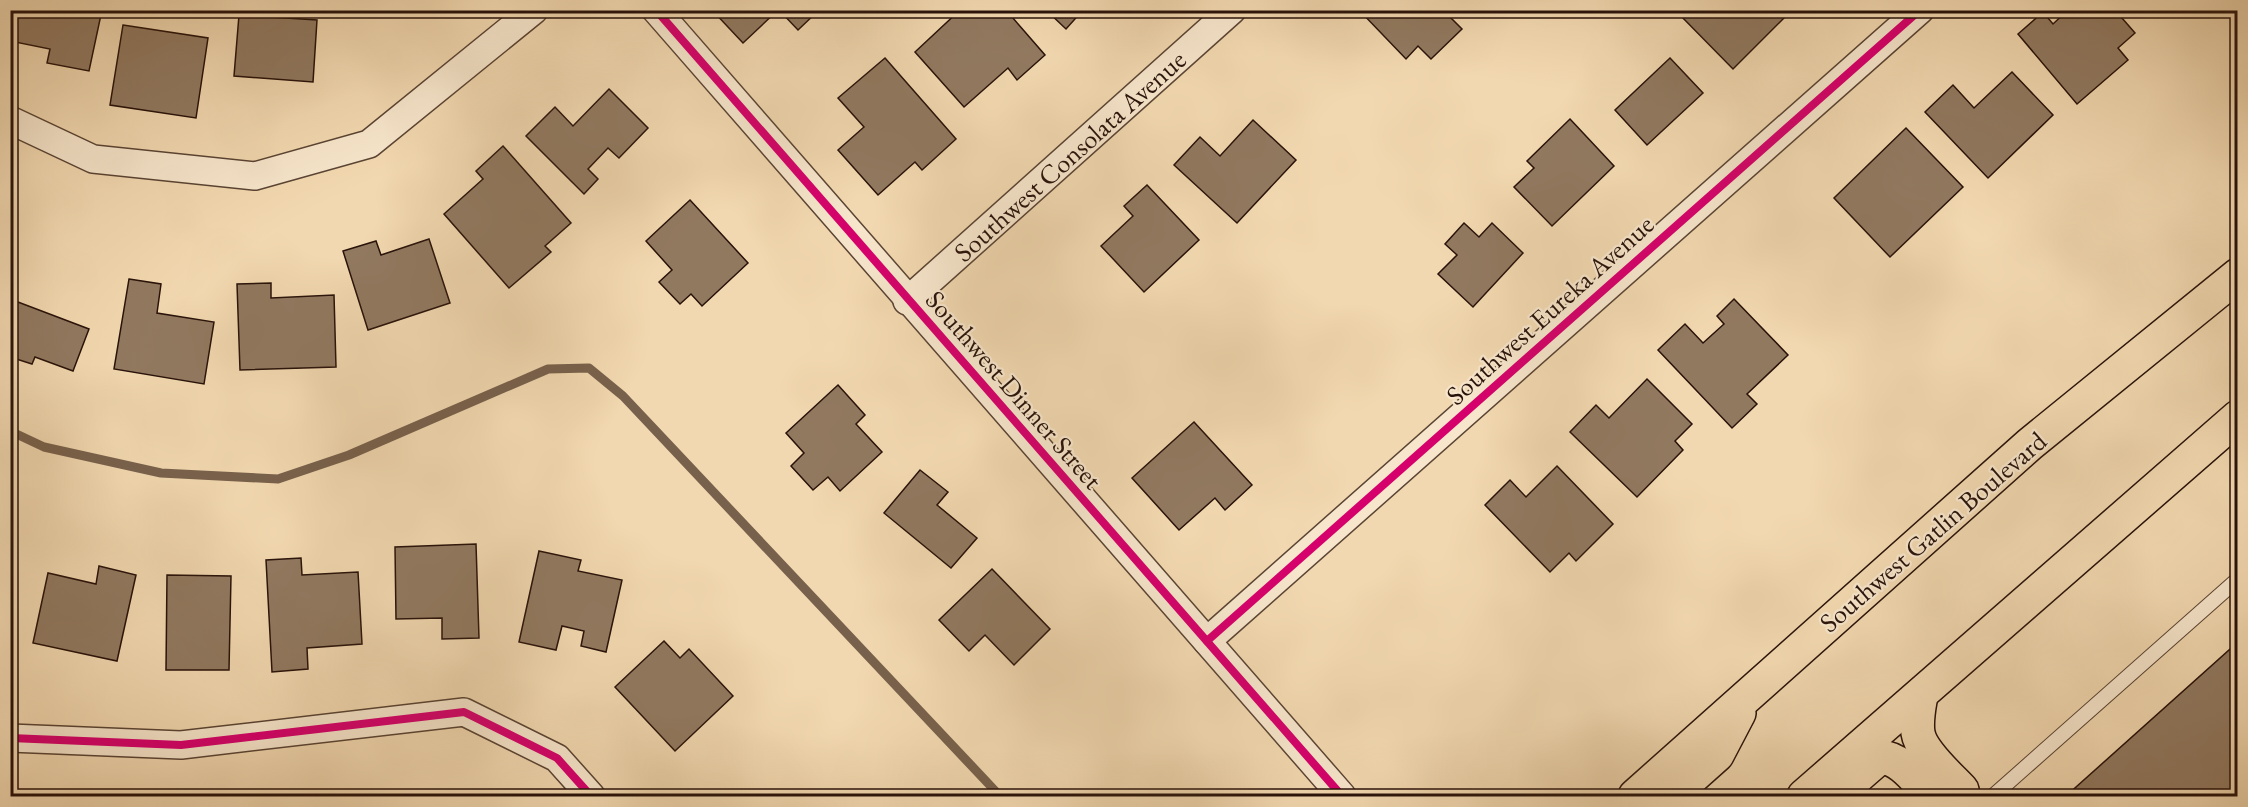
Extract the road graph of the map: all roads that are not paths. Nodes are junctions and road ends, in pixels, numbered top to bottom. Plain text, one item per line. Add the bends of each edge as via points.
1 (534, 10) edge
2 (656, 10) edge
3 (1232, 10) edge
4 (1920, 10) edge
5 (10, 120) edge
6 (2238, 275) edge
7 (907, 301) junction
8 (2238, 417) edge
9 (2238, 579) edge
10 (1207, 641) junction
11 (1749, 695) junction
12 (1921, 695) junction
13 (10, 738) edge
14 (591, 796) edge
15 (1342, 796) edge
16 (1635, 796) edge
17 (1671, 796) edge
18 (1804, 796) edge
19 (1834, 796) edge
20 (1932, 796) edge
21 (1963, 796) edge
22 (1993, 796) edge

1 - 5 street via 369,144 255,176 93,159
2 - 7 street, Southwest Dinner Street
3 - 7 street, Southwest Consolata Avenue
4 - 10 street, Southwest Eureka Avenue
6 - 11 main road, Southwest Gatlin Boulevard via 2030,444
7 - 10 street, Southwest Dinner Street
8 - 12 main road
9 - 22 lane
10 - 15 street, Southwest Dinner Street
11 - 16 main road, Southwest Gatlin Boulevard
11 - 17 main road via 1717,755
12 - 18 main road
12 - 21 main road via 1917,723 1922,746 1962,790
13 - 14 street via 181,745 464,712 557,758
19 - 20 main road via 1880,757 1890,757 1900,764

